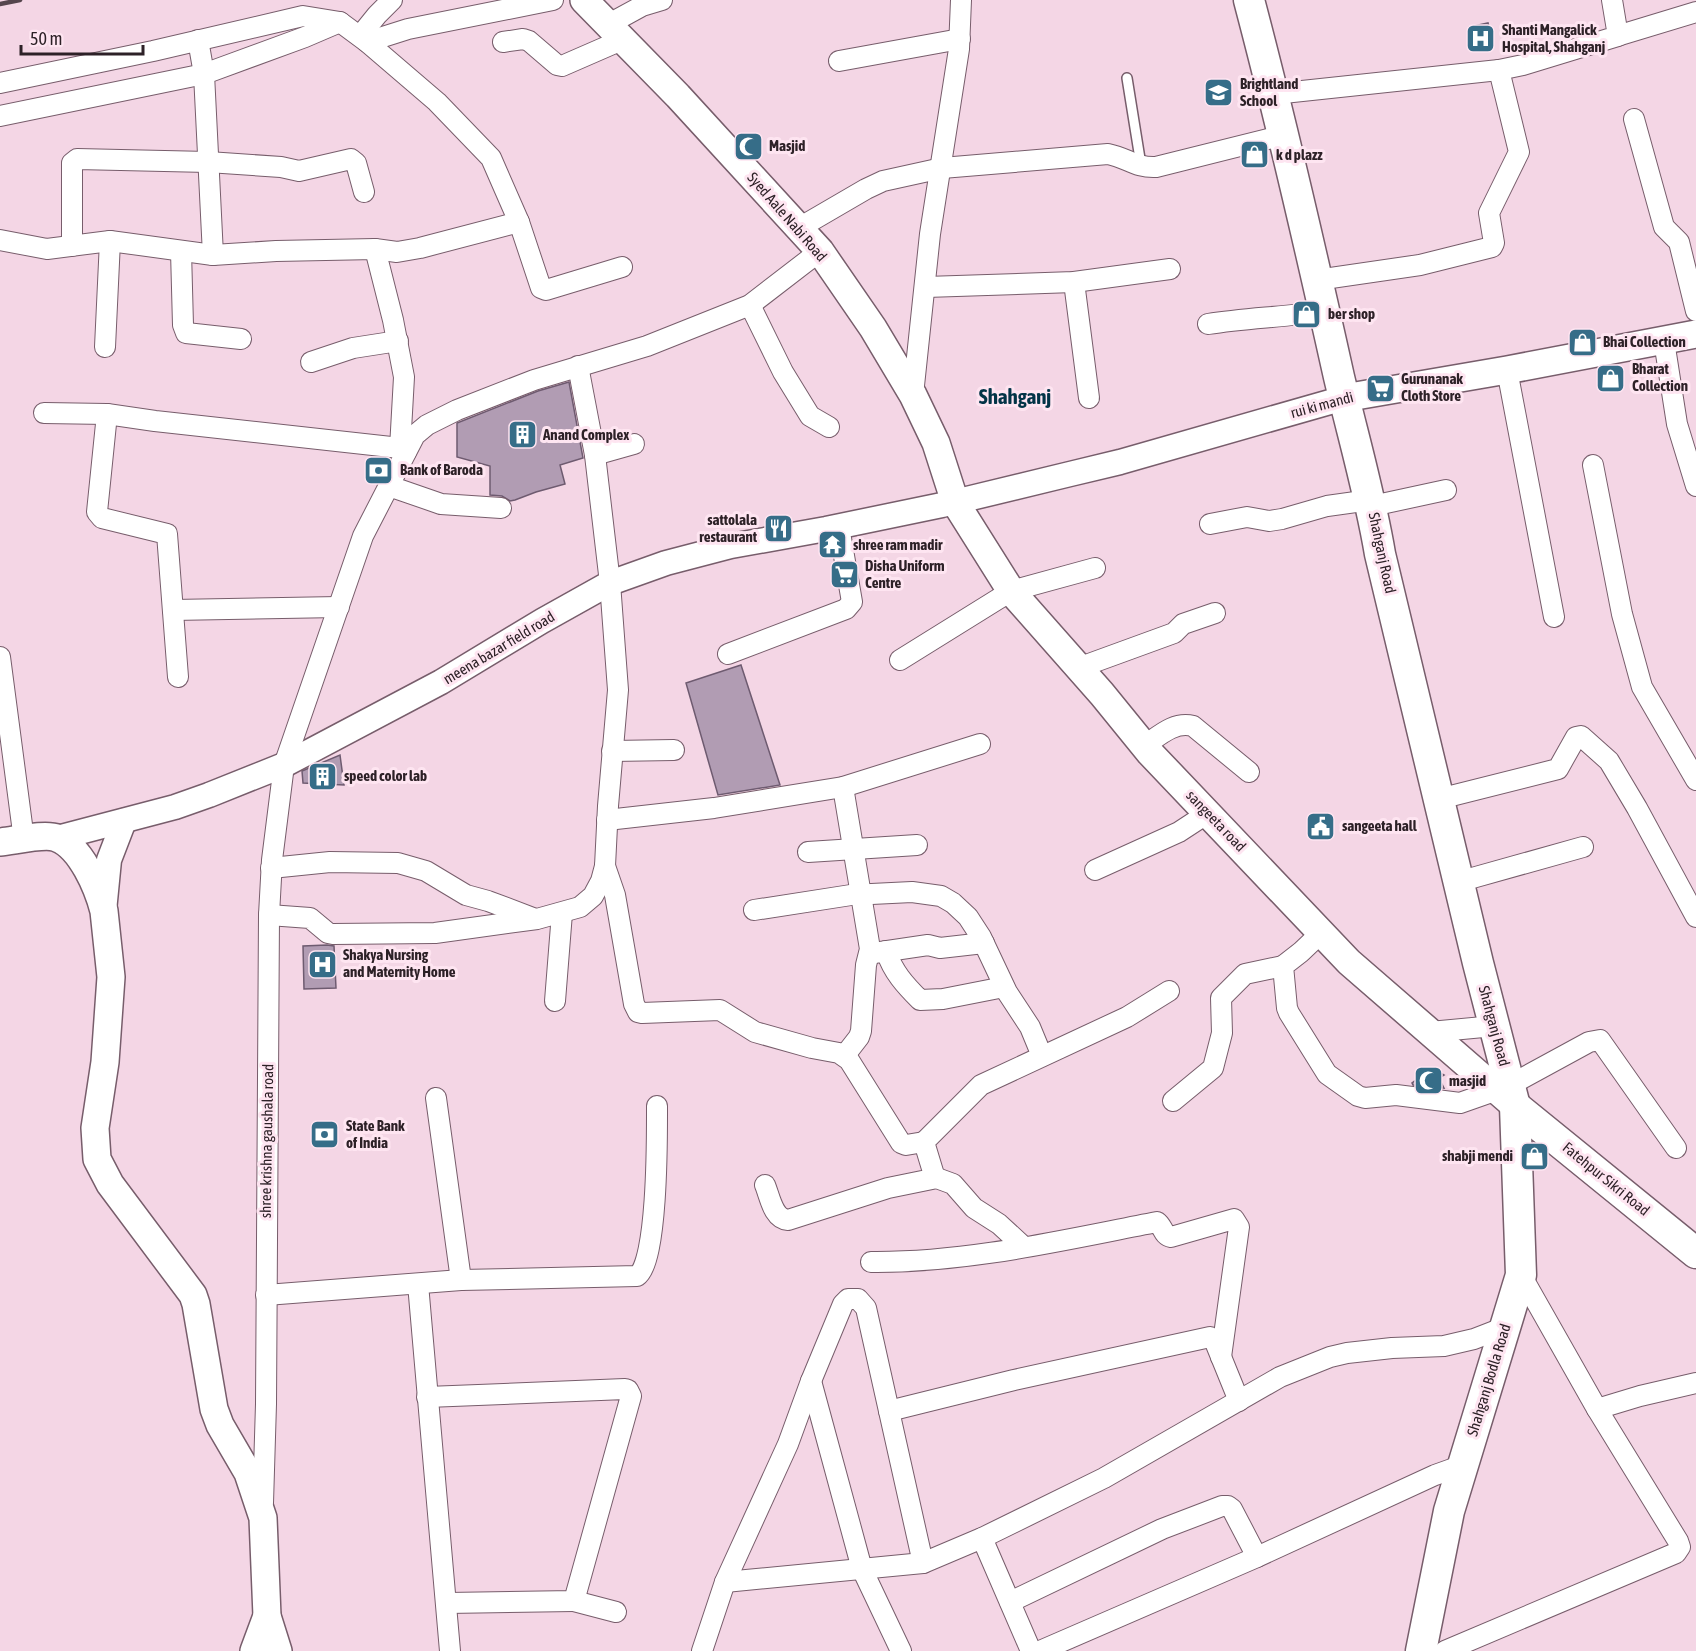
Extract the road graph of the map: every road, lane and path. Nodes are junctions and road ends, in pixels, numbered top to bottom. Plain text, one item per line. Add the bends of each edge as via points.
1 (392, 0) edge
2 (554, 0) edge
3 (584, 0) edge
4 (662, 0) edge
5 (961, 0) edge
6 (1249, 0) edge
7 (1612, 0) edge
8 (1696, 12) edge
9 (340, 22) junction
10 (616, 32) junction
11 (1617, 36) junction
12 (364, 39) junction
13 (960, 39) junction
14 (198, 40) junction
15 (503, 42) dead end
16 (839, 61) dead end
17 (1499, 70) junction
18 (204, 74) junction
19 (1126, 78) dead end
20 (0, 83) edge
21 (1274, 94) junction
22 (0, 116) edge
23 (1634, 119) dead end
24 (1284, 135) junction
25 (208, 162) junction
26 (1142, 167) junction
27 (942, 168) junction
28 (364, 192) dead end
29 (519, 222) junction
30 (799, 228) junction
31 (0, 240) edge
32 (110, 241) junction
33 (72, 246) junction
34 (375, 249) junction
35 (181, 251) junction
36 (820, 251) junction
37 (213, 255) junction
38 (622, 267) dead end
39 (1170, 269) dead end
40 (1317, 280) junction
41 (1074, 282) junction
42 (926, 287) junction
43 (750, 305) junction
44 (1324, 311) junction
45 (1696, 311) edge
46 (1208, 324) dead end
47 (1696, 334) edge
48 (241, 339) dead end
49 (398, 341) junction
50 (1664, 341) junction
51 (105, 347) dead end
52 (311, 362) dead end
53 (578, 366) junction
54 (1508, 370) junction
55 (913, 395) junction
56 (1089, 398) dead end
57 (1344, 398) junction
58 (44, 413) dead end
59 (107, 414) junction
60 (829, 427) dead end
61 (634, 444) dead end
62 (403, 450) junction
63 (595, 455) junction
64 (1593, 465) dead end
65 (389, 486) junction
66 (1696, 486) edge
67 (1446, 490) dead end
68 (955, 502) junction
69 (1371, 503) junction
70 (501, 508) dead end
71 (1210, 524) dead end
72 (839, 527) junction
73 (1095, 568) dead end
74 (610, 583) junction
75 (1011, 591) junction
76 (339, 607) junction
77 (173, 610) junction
78 (1215, 613) dead end
79 (1554, 617) dead end
80 (728, 654) dead end
81 (0, 657) edge
82 (900, 660) dead end
83 (1078, 668) junction
84 (177, 677) dead end
85 (2, 689) edge
86 (980, 744) dead end
87 (1144, 746) junction
88 (674, 750) dead end
89 (612, 751) junction
90 (7, 758) edge
91 (284, 765) junction
92 (1249, 772) dead end
93 (1696, 780) edge
94 (843, 787) junction
95 (1438, 799) junction
96 (1208, 813) junction
97 (607, 820) junction
98 (124, 821) junction
99 (57, 838) junction
100 (12, 841) edge
101 (917, 845) dead end
102 (1583, 847) dead end
103 (854, 848) junction
104 (808, 852) dead end
105 (605, 867) junction
106 (272, 868) junction
107 (1095, 870) dead end
108 (1458, 882) junction
109 (862, 895) junction
110 (754, 910) dead end
111 (104, 911) junction
112 (562, 913) junction
113 (269, 915) junction
114 (1696, 917) edge
115 (537, 919) junction
116 (1321, 933) junction
117 (984, 943) junction
118 (878, 953) junction
119 (1283, 966) junction
120 (1004, 987) junction
121 (1169, 991) dead end
122 (555, 1001) dead end
123 (1494, 1026) junction
124 (1430, 1032) junction
125 (845, 1055) junction
126 (1042, 1056) junction
127 (1507, 1094) junction
128 (436, 1098) dead end
129 (1173, 1101) dead end
130 (657, 1106) dead end
131 (924, 1142) junction
132 (1676, 1148) dead end
133 (934, 1177) junction
134 (765, 1185) dead end
135 (1024, 1247) junction
136 (1696, 1253) edge
137 (871, 1263) dead end
138 (1521, 1275) junction
139 (461, 1280) junction
140 (418, 1284) junction
141 (266, 1296) junction
142 (1505, 1327) junction
143 (1221, 1357) junction
144 (811, 1381) junction
145 (1696, 1383) edge
146 (427, 1397) junction
147 (1239, 1401) junction
148 (1597, 1409) junction
149 (889, 1411) junction
150 (1462, 1465) junction
151 (263, 1518) junction
152 (982, 1538) junction
153 (1257, 1557) junction
154 (923, 1563) junction
155 (862, 1569) junction
156 (724, 1582) junction
157 (574, 1601) junction
158 (1010, 1602) junction
159 (447, 1604) junction
160 (616, 1612) dead end
161 (267, 1616) junction
162 (254, 1651) edge
163 (278, 1651) edge
164 (450, 1651) edge
165 (702, 1651) edge
166 (901, 1651) edge
167 (1031, 1651) edge
168 (1041, 1651) edge
169 (1421, 1651) edge
170 (1445, 1651) edge

1 - 12 street via 377,15
2 - 12 street
3 - 10 main road, Syed Aale Nabi Road
4 - 10 street via 642,6
5 - 13 street
6 - 21 main road, Shahganj Road
7 - 11 street
8 - 11 street
9 - 12 street
9 - 14 street via 303,16
9 - 18 street
10 - 15 street via 562,66 529,41
10 - 30 main road, Syed Aale Nabi Road
11 - 17 street
12 - 29 street via 437,102 488,153
13 - 16 street
13 - 27 street
14 - 18 street
14 - 20 street
17 - 21 street
17 - 40 street via 1519,152 1489,213 1492,247 1420,265
18 - 22 street
18 - 25 street
19 - 26 lane
21 - 24 main road, Shahganj Road
23 - 45 street via 1664,227 1679,242
24 - 26 street via 1156,167
24 - 40 main road, Shahganj Road
25 - 28 street via 299,171 351,159 356,163
25 - 33 street via 74,160
25 - 37 street
26 - 27 street via 1108,154
27 - 30 street via 883,181
27 - 42 street via 930,234
29 - 34 street via 420,248 397,252
29 - 38 street via 544,290
30 - 36 main road, Syed Aale Nabi Road
31 - 33 street via 47,249
32 - 33 street
32 - 35 street
32 - 51 street
34 - 37 street
34 - 49 street
35 - 37 street
35 - 48 street via 186,333
36 - 43 street
36 - 55 main road, Syed Aale Nabi Road
39 - 41 street
40 - 44 main road, Shahganj Road
41 - 42 street
41 - 56 street
42 - 55 street
43 - 53 street via 647,346
43 - 60 street via 810,416
44 - 46 street
44 - 57 main road, Shahganj Road
47 - 50 main road, rui ki mandi
49 - 52 street via 353,348
49 - 62 street via 404,377
50 - 54 main road, rui ki mandi
50 - 66 street via 1677,424
53 - 62 street via 457,410 427,425
53 - 63 street
54 - 57 main road, rui ki mandi
54 - 79 street
55 - 68 main road, Syed Aale Nabi Road via 936,443
57 - 68 street, rui ki mandi via 1120,462
57 - 69 main road, Shahganj Road
58 - 59 street
59 - 62 street
59 - 77 street via 97,512 102,518 167,534
61 - 63 street
62 - 65 street, shree krishna gaushala road
63 - 74 street
64 - 93 street via 1622,614 1642,687
65 - 70 street via 441,504
65 - 76 street, shree krishna gaushala road via 363,536
67 - 69 street
68 - 72 street, meena bazar field road
68 - 75 main road, sangeeta road
69 - 71 street via 1327,506 1276,520 1247,517
69 - 95 main road, Shahganj Road
72 - 74 street, meena bazar field road via 731,546
72 - 80 street via 850,606
73 - 75 street
74 - 89 street via 618,690
74 - 91 street, meena bazar field road via 441,682
75 - 82 street
75 - 83 main road, sangeeta road
76 - 77 street
76 - 91 street, shree krishna gaushala road
77 - 84 street
78 - 83 street via 1186,622 1174,633
81 - 85 street
83 - 87 main road, sangeeta road
85 - 90 street
86 - 94 street
87 - 92 street via 1171,728 1189,725
87 - 96 main road, sangeeta road
88 - 89 street
89 - 97 street
90 - 100 street
91 - 98 street, meena bazar field road via 209,795
91 - 106 street, shree krishna gaushala road
94 - 97 street
94 - 103 street
95 - 108 main road, Shahganj Road
95 - 114 street via 1558,769 1576,737 1581,736 1609,761
96 - 107 street via 1179,832
96 - 116 main road, sangeeta road
97 - 105 street
98 - 99 street, meena bazar field road
98 - 111 street via 109,860
99 - 100 main road
99 - 111 main road via 84,863
101 - 103 street
102 - 108 street
103 - 104 street
103 - 109 street
105 - 112 street via 593,896 580,907
105 - 125 street via 615,895 638,1012 720,1010 755,1032
106 - 113 street, shree krishna gaushala road
106 - 115 street via 340,862 398,863 426,872 466,896
108 - 123 main road, Shahganj Road
109 - 110 street
109 - 117 street via 912,892 941,896 968,917
109 - 118 street
111 - 151 main road via 111,977 95,1128 97,1159 110,1184 193,1295 214,1409 248,1473
112 - 115 street
112 - 122 street
113 - 115 street via 310,918 333,934 435,933
113 - 141 street, shree krishna gaushala road
116 - 119 street
116 - 124 main road, sangeeta road via 1349,963
117 - 118 street via 940,948 928,945
117 - 120 street
118 - 120 street via 920,1000
118 - 125 street via 866,965 861,1031
119 - 127 street via 1289,1013 1327,1074 1358,1096 1396,1095 1460,1103
119 - 129 street via 1245,974 1221,998 1222,1033 1213,1068
120 - 126 street via 1030,1027
121 - 126 street via 1127,1017
123 - 124 street
123 - 127 main road, Shahganj Road
124 - 127 main road, sangeeta road
125 - 131 street via 901,1143
126 - 131 street via 981,1085
127 - 132 street via 1589,1042 1600,1040
127 - 136 main road, Fatehpur Sikri Road
127 - 138 main road, Shahganj Bodla Road
128 - 139 street
130 - 139 street via 654,1214 641,1274
131 - 133 street
133 - 134 street via 788,1220 777,1216
133 - 135 street via 953,1184 974,1208
135 - 137 street via 911,1263
135 - 143 street via 1156,1222 1171,1237 1234,1219 1239,1227
138 - 142 main road, Shahganj Bodla Road
138 - 148 street
139 - 140 street
140 - 141 street
140 - 146 street
141 - 151 street, shree krishna gaushala road
142 - 147 street via 1444,1346 1392,1348 1330,1357 1280,1377
142 - 150 main road, Shahganj Bodla Road
143 - 147 street
143 - 149 street via 1210,1338
144 - 149 street via 843,1304 848,1299 858,1299 866,1308
144 - 155 street
144 - 156 street via 788,1444
145 - 148 street
146 - 157 street via 625,1389 630,1392
146 - 159 street
147 - 152 street via 1104,1478
148 - 170 street via 1678,1541 1679,1551
149 - 154 street
150 - 153 street
150 - 169 main road, Shahganj Bodla Road
151 - 161 main road
152 - 154 street
152 - 158 street
153 - 158 street via 1232,1509 1222,1506 1162,1529
153 - 168 street
154 - 155 street
155 - 156 street
155 - 166 street
156 - 165 street
157 - 159 street
157 - 160 street
158 - 167 street
159 - 164 street
161 - 162 main road
161 - 163 main road

